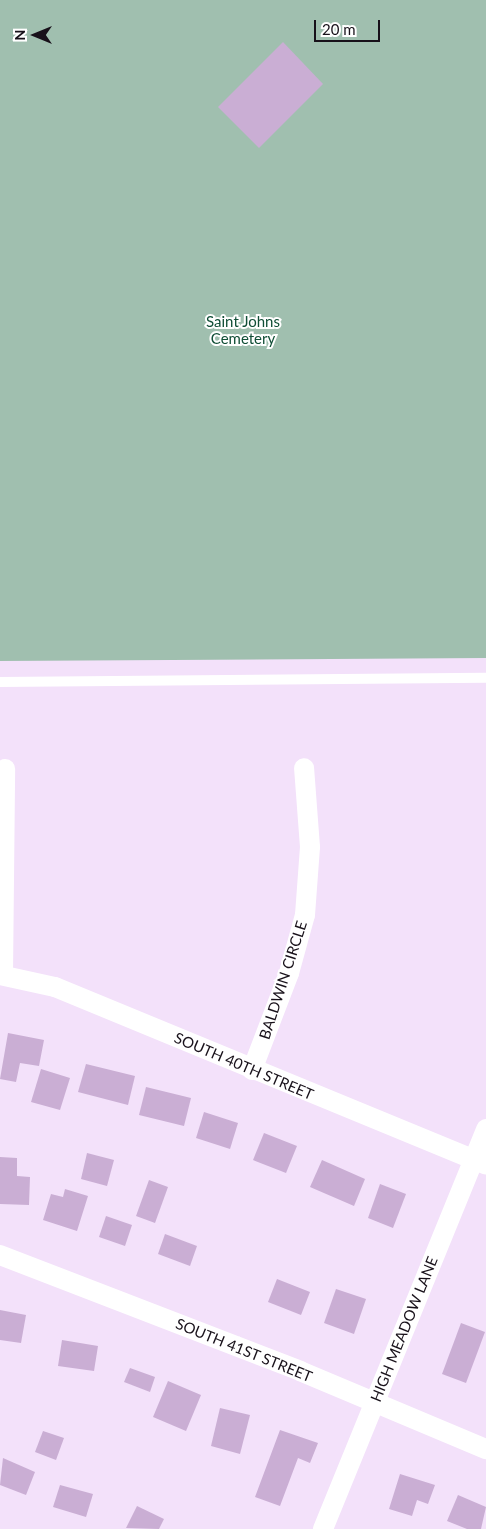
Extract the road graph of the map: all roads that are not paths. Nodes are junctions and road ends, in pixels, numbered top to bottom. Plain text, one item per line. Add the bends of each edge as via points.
1 (486, 678) edge
2 (0, 682) edge
3 (304, 768) dead end
4 (5, 769) dead end
5 (1, 975) edge
6 (252, 1070) junction
7 (486, 1128) edge
8 (480, 1163) edge
9 (0, 1254) edge
10 (373, 1404) junction
11 (486, 1449) edge
12 (324, 1529) edge

1 - 2 lane
3 - 6 street, BALDWIN CIRCLE via 310,847 305,915 289,973
4 - 5 street
5 - 6 street, SOUTH 40TH STREET via 55,987
6 - 8 street, SOUTH 40TH STREET
7 - 8 street, HIGH MEADOW LANE
8 - 10 street, HIGH MEADOW LANE
9 - 10 street, SOUTH 41ST STREET
10 - 11 street, SOUTH 41ST STREET
10 - 12 street, HIGH MEADOW LANE

